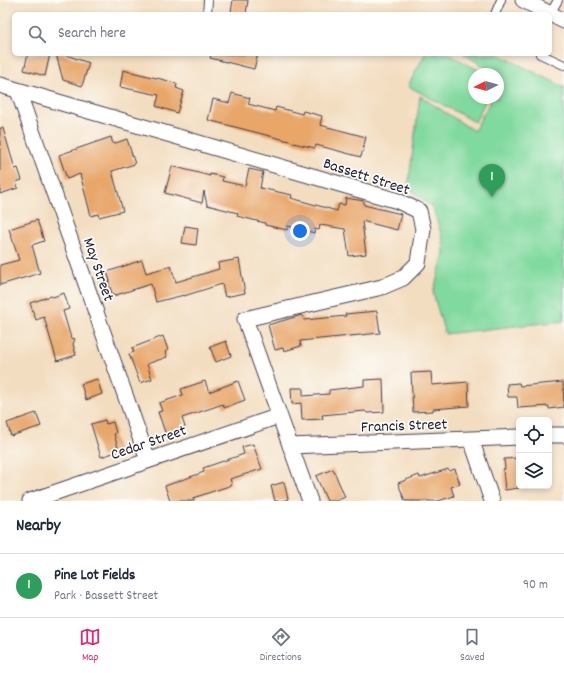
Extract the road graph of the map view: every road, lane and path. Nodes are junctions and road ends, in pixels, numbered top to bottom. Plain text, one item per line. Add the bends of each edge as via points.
1 (208, 0) edge
2 (501, 0) edge
3 (523, 0) edge
4 (558, 0) edge
5 (207, 12) edge
6 (496, 12) edge
7 (546, 12) edge
8 (551, 12) edge
9 (552, 15) edge
10 (564, 21) edge
11 (544, 56) edge
12 (564, 65) edge
13 (0, 85) edge
14 (18, 91) junction
15 (279, 416) junction
16 (552, 435) edge
17 (564, 435) edge
18 (516, 437) edge
19 (471, 439) junction
20 (290, 446) junction
21 (148, 460) junction
22 (30, 501) edge
23 (310, 501) edge
24 (492, 501) edge

1 - 5 lane
2 - 6 lane
3 - 7 street
4 - 8 lane
9 - 10 street
11 - 12 lane
13 - 14 street, Bassett Street
14 - 15 street, Bassett Street via 398,201 418,211 423,229 418,263 403,278 382,287 245,319
14 - 21 street, May Street
15 - 20 street
15 - 21 street, Cedar Street
16 - 17 street
18 - 19 street, Francis Street
19 - 20 street, Francis Street
19 - 24 street
20 - 23 street
21 - 22 street, Cedar Street

